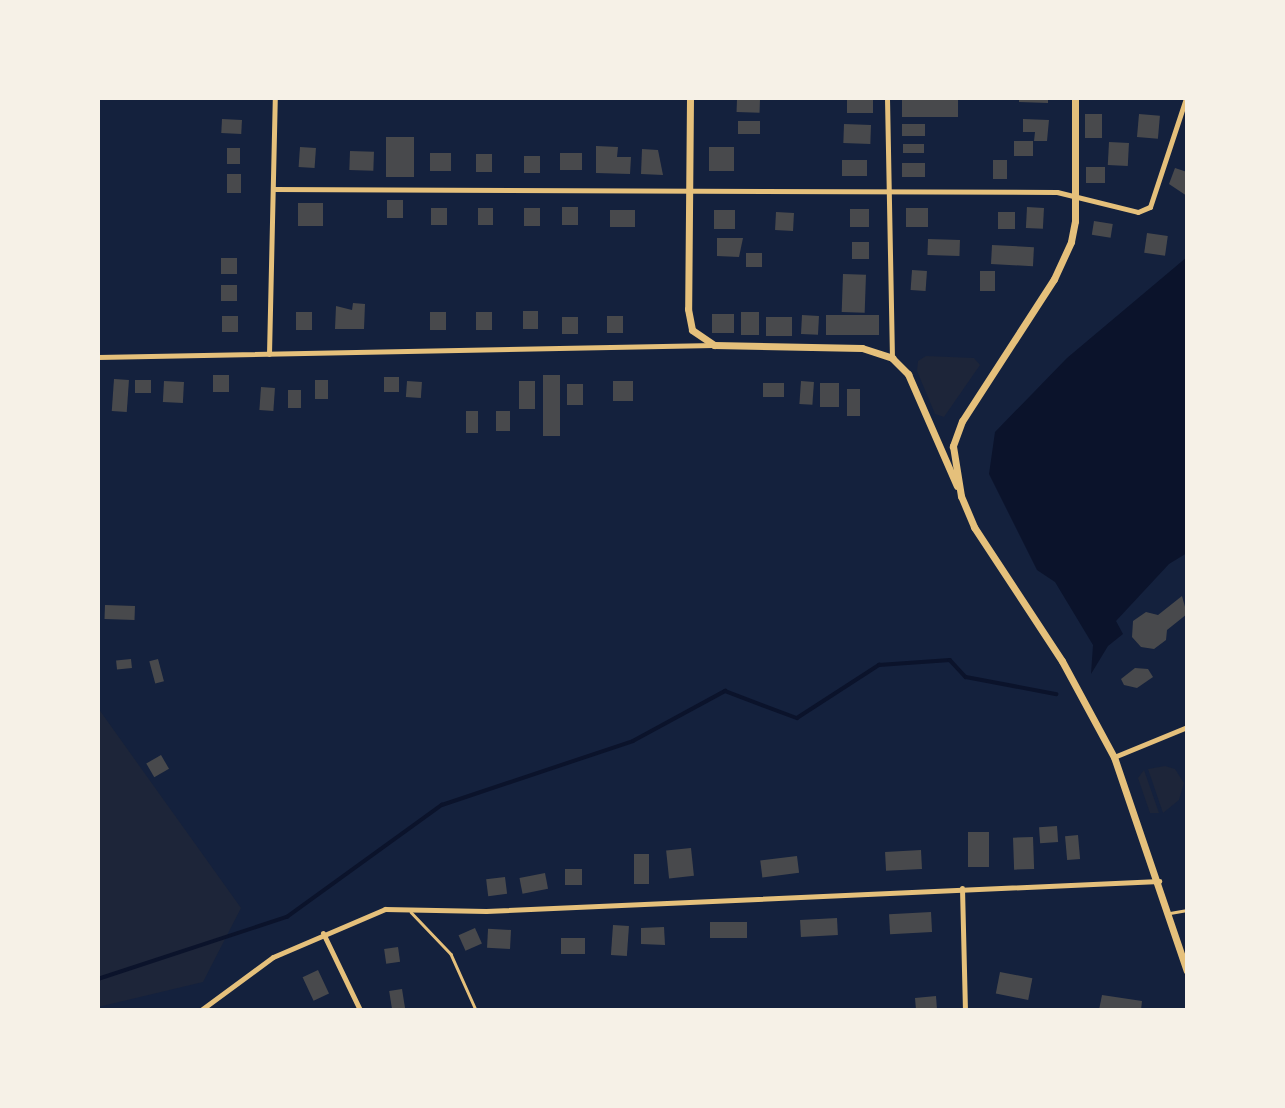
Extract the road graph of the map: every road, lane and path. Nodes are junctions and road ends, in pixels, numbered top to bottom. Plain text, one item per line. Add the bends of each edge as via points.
1 (275, 98) edge
2 (690, 98) edge
3 (887, 98) edge
4 (1075, 98) edge
5 (1186, 98) edge
6 (273, 189) junction
7 (689, 193) junction
8 (886, 193) junction
9 (1076, 198) junction
10 (714, 345) junction
11 (269, 354) junction
12 (98, 357) edge
13 (892, 358) junction
14 (961, 496) junction
15 (1187, 727) edge
16 (1114, 757) junction
17 (1160, 881) junction
18 (962, 888) junction
19 (409, 909) junction
20 (1187, 910) edge
21 (1170, 913) junction
22 (323, 933) junction
23 (1187, 971) edge
24 (201, 1010) edge
25 (360, 1010) edge
26 (476, 1010) edge
27 (967, 1010) edge

1 - 6 street
2 - 7 main road
3 - 8 street
4 - 9 main road
5 - 9 street via 1150,207 1138,212
6 - 7 street
6 - 11 street
7 - 8 street
7 - 10 main road via 688,321 697,335
8 - 9 street via 1057,192
8 - 13 street
9 - 14 main road via 1071,242 1054,279 962,421 953,446
10 - 11 street
10 - 13 main road via 862,348
11 - 12 street
13 - 14 main road via 908,374
14 - 16 main road via 974,527 1068,671
15 - 16 street
16 - 17 main road
17 - 18 street
17 - 21 main road
18 - 19 street via 486,911
18 - 27 street
19 - 22 street via 385,909
19 - 26 lane via 451,954
20 - 21 lane
21 - 23 main road
22 - 24 street via 273,957
22 - 25 street

